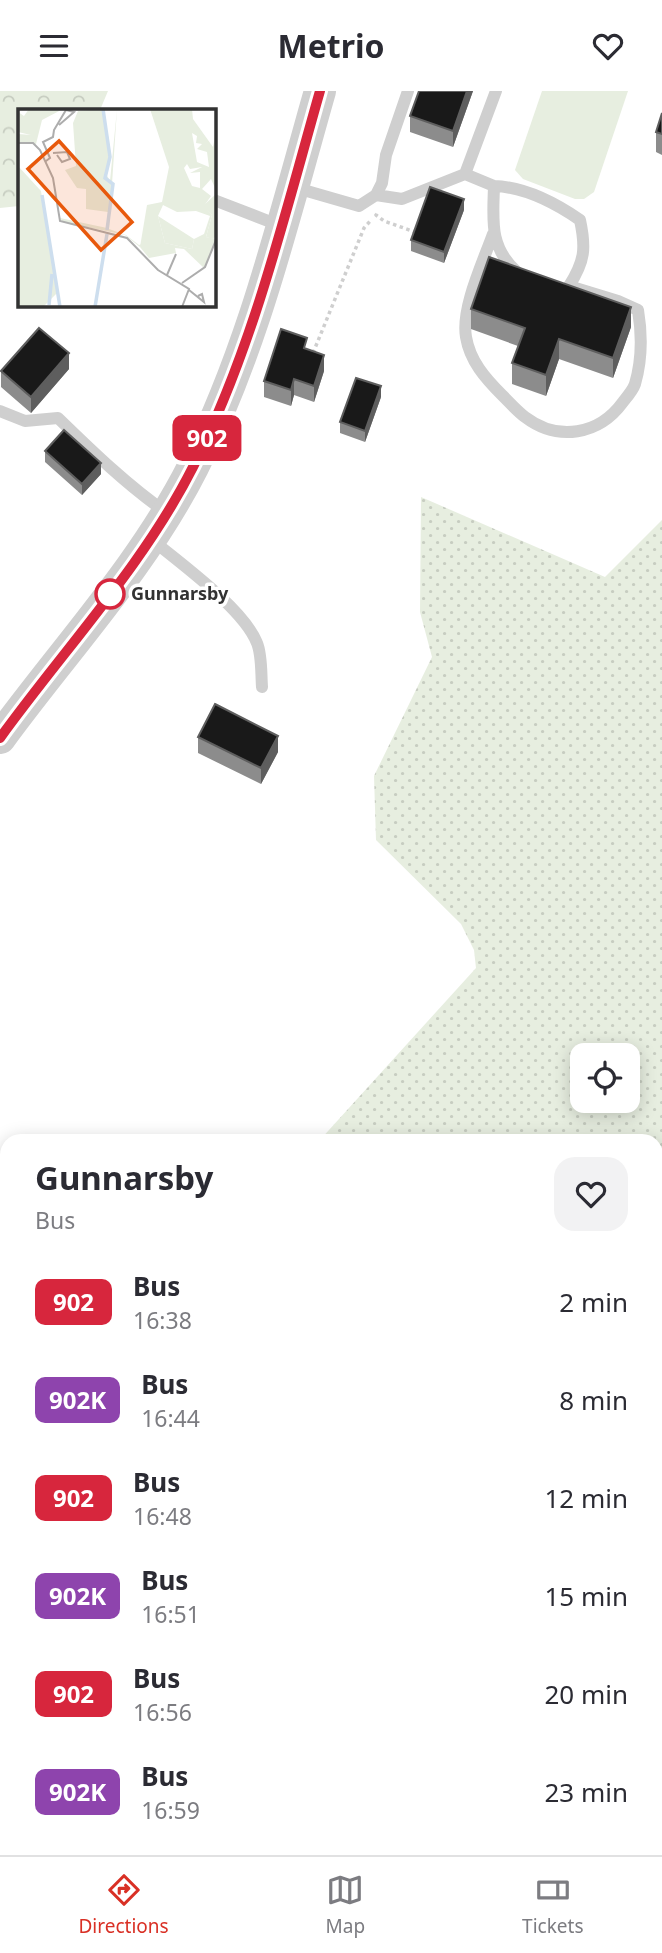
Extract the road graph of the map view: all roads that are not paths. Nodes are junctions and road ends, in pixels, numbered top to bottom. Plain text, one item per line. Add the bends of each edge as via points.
1 (320, 91) edge
2 (408, 91) edge
3 (496, 91) edge
4 (465, 174) junction
5 (494, 186) junction
6 (293, 187) junction
7 (376, 195) junction
8 (215, 200) edge
9 (281, 226) junction
10 (493, 234) junction
11 (523, 278) edge
12 (569, 286) junction
13 (554, 289) edge
14 (0, 411) edge
15 (159, 526) junction
16 (262, 687) dead end
17 (0, 738) edge

1 - 6 street
2 - 7 lane
3 - 4 lane
4 - 5 lane
4 - 7 lane via 402,199
5 - 10 lane
5 - 12 lane via 513,187 580,220 585,245 580,269
6 - 7 lane via 359,205
6 - 9 street
8 - 9 lane
9 - 15 street via 232,379 193,468
10 - 11 lane via 505,261
10 - 12 lane via 466,312 466,336 476,366 525,418 552,431 579,432 603,424 634,386 642,336 638,310
12 - 13 lane
14 - 15 lane via 25,421 58,418 146,499
15 - 16 lane via 250,628 259,646
15 - 17 street

